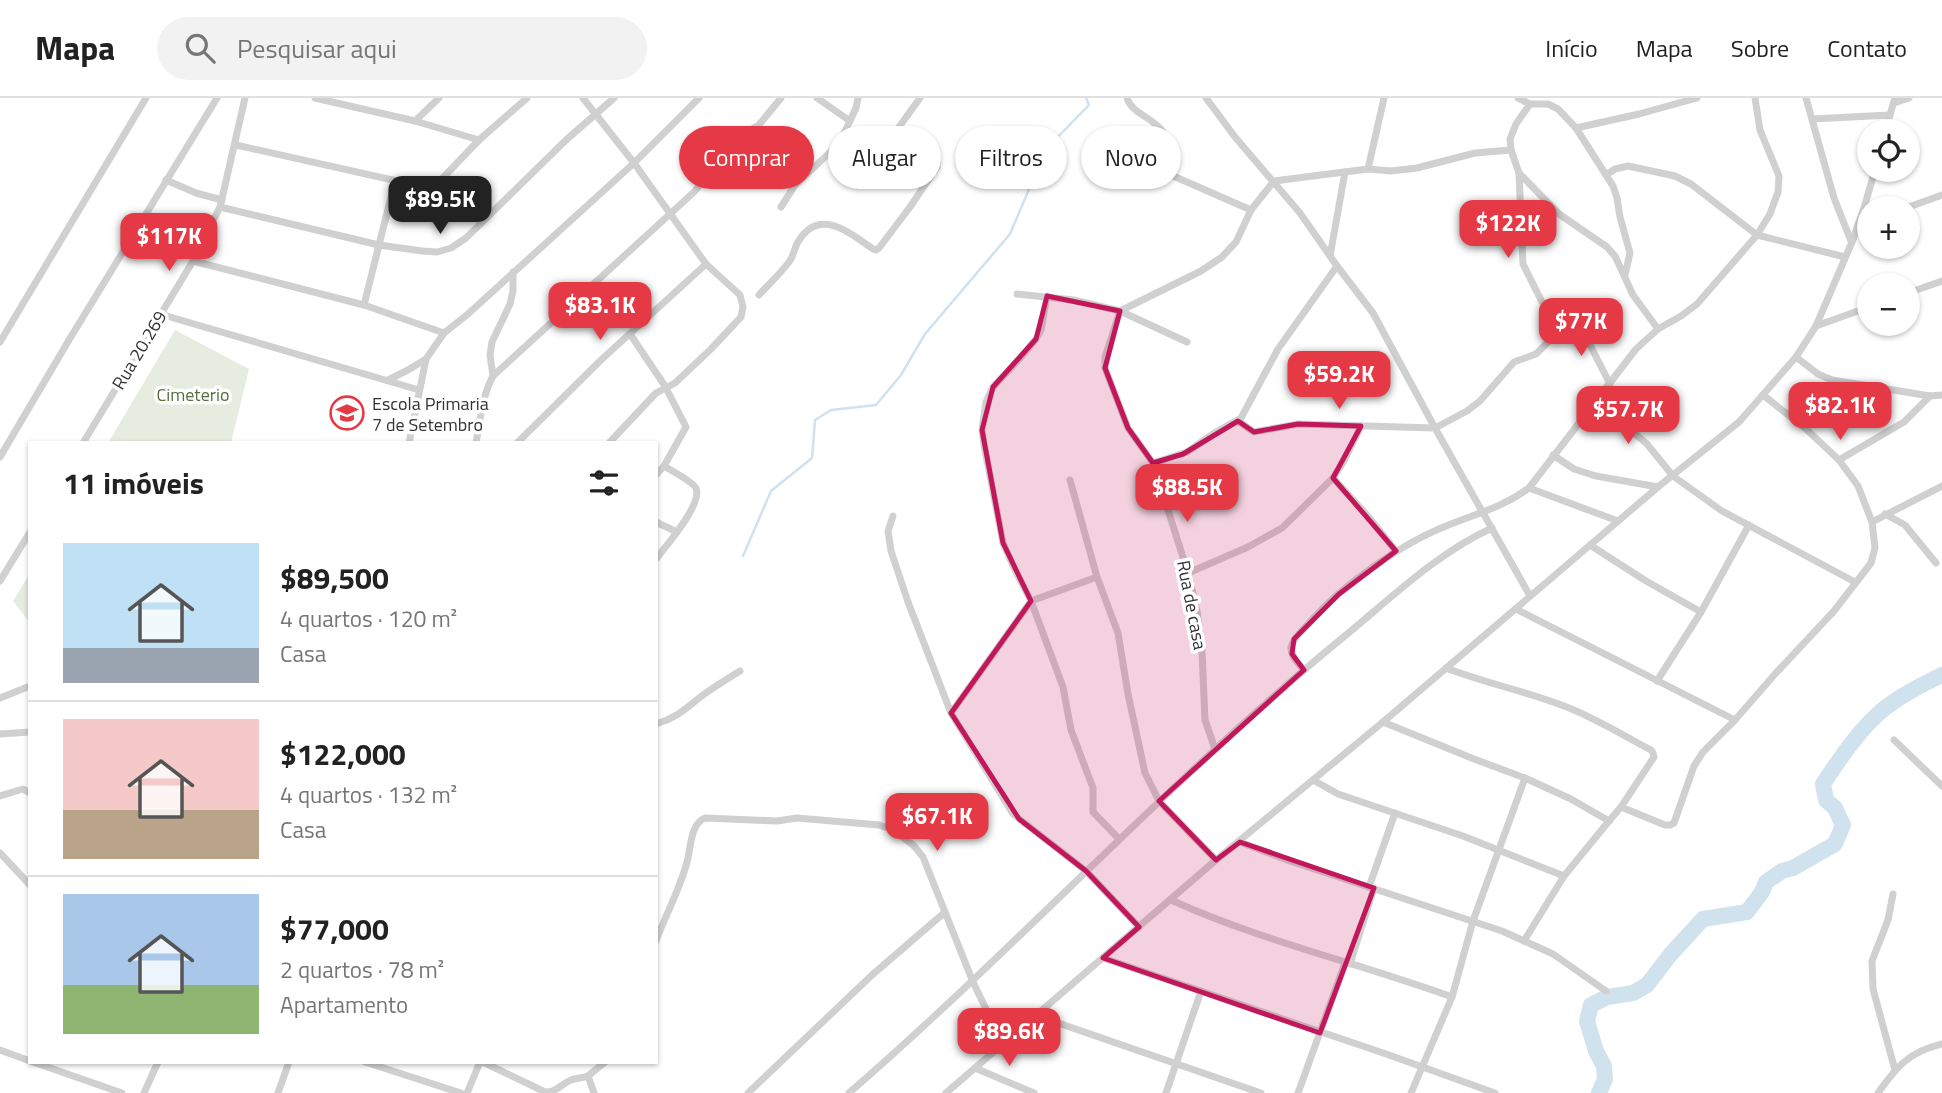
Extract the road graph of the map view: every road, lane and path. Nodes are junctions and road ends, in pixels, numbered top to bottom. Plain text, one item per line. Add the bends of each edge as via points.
1 (146, 98) edge
2 (217, 98) edge
3 (245, 98) edge
4 (315, 98) edge
5 (439, 98) edge
6 (527, 98) edge
7 (583, 98) edge
8 (614, 98) edge
9 (699, 98) edge
10 (781, 98) edge
11 (817, 98) edge
12 (858, 98) edge
13 (920, 98) edge
14 (1126, 98) edge
15 (1206, 98) edge
16 (1384, 98) edge
17 (1518, 98) edge
18 (1697, 98) edge
19 (1755, 98) edge
20 (1806, 98) edge
21 (1909, 98) edge
22 (1894, 100) edge
23 (353, 102) edge
24 (1530, 104) junction
25 (1890, 115) junction
26 (596, 116) junction
27 (1812, 119) junction
28 (1889, 119) edge
29 (415, 121) junction
30 (850, 121) junction
31 (1576, 128) junction
32 (479, 140) junction
33 (236, 145) junction
34 (1511, 150) junction
35 (634, 163) junction
36 (1368, 169) junction
37 (1345, 172) junction
38 (1519, 173) junction
39 (1606, 175) junction
40 (166, 180) junction
41 (395, 181) junction
42 (1274, 181) junction
43 (1942, 195) edge
44 (1920, 203) edge
45 (221, 204) junction
46 (781, 207) dead end
47 (1251, 211) junction
48 (669, 214) junction
49 (1857, 229) edge
50 (1757, 235) junction
51 (1852, 242) junction
52 (379, 244) junction
53 (1330, 256) junction
54 (1845, 257) junction
55 (193, 261) junction
56 (706, 264) junction
57 (1337, 267) junction
58 (513, 272) junction
59 (1625, 275) junction
60 (1942, 281) edge
61 (1920, 289) edge
62 (1017, 294) dead end
63 (759, 295) dead end
64 (1048, 296) junction
65 (364, 305) junction
66 (1120, 311) junction
67 (1857, 311) edge
68 (160, 314) junction
69 (1560, 322) junction
70 (1816, 326) junction
71 (1658, 329) junction
72 (444, 333) junction
73 (630, 334) junction
74 (0, 342) edge
75 (1187, 342) dead end
76 (1796, 357) junction
77 (426, 359) junction
78 (493, 376) junction
79 (387, 380) junction
80 (1610, 384) junction
81 (665, 386) junction
82 (419, 390) junction
83 (1763, 394) junction
84 (1942, 395) edge
85 (1930, 396) junction
86 (1597, 401) junction
87 (1238, 421) junction
88 (1361, 426) junction
89 (1435, 428) junction
90 (84, 441) edge
91 (409, 441) edge
92 (477, 441) edge
93 (519, 441) edge
94 (611, 441) edge
95 (1553, 455) junction
96 (0, 457) edge
97 (1839, 460) junction
98 (1153, 463) junction
99 (664, 466) junction
100 (658, 473) edge
101 (1673, 477) junction
102 (1332, 478) junction
103 (1070, 480) dead end
104 (1942, 485) edge
105 (1658, 487) junction
106 (1529, 488) junction
107 (1484, 513) junction
108 (1885, 514) junction
109 (893, 516) dead end
110 (1618, 521) junction
111 (1872, 522) junction
112 (658, 523) edge
113 (1749, 525) junction
114 (1492, 528) junction
115 (677, 532) junction
116 (28, 535) edge
117 (1590, 545) junction
118 (1396, 551) junction
119 (658, 556) edge
120 (1936, 563) dead end
121 (1188, 573) junction
122 (1097, 577) junction
123 (0, 581) edge
124 (1855, 582) junction
125 (1530, 596) junction
126 (1031, 601) junction
127 (1516, 609) junction
128 (1701, 612) junction
129 (1446, 668) junction
130 (1304, 670) junction
131 (740, 671) dead end
132 (1657, 681) junction
133 (28, 687) edge
134 (0, 698) edge
135 (951, 713) junction
136 (1735, 720) junction
137 (1383, 722) junction
138 (658, 723) edge
139 (28, 732) edge
140 (0, 734) edge
141 (1894, 740) dead end
142 (1215, 749) junction
143 (1525, 778) junction
144 (1938, 779) edge
145 (1313, 780) junction
146 (1942, 786) edge
147 (28, 792) edge
148 (0, 796) edge
149 (1159, 801) junction
150 (1621, 807) junction
151 (1395, 813) junction
152 (1609, 821) junction
153 (1119, 839) junction
154 (1240, 842) junction
155 (1499, 850) junction
156 (0, 853) edge
157 (1216, 860) junction
158 (1086, 871) junction
159 (1564, 876) junction
160 (28, 883) edge
161 (1372, 887) junction
162 (1893, 894) dead end
163 (1171, 900) junction
164 (944, 913) junction
165 (1473, 921) junction
166 (1139, 927) junction
167 (658, 935) edge
168 (1524, 941) junction
169 (1103, 958) junction
170 (1348, 964) junction
171 (973, 982) junction
172 (1606, 991) dead end
173 (1201, 992) junction
174 (1452, 997) junction
175 (1035, 1015) junction
176 (1320, 1033) junction
177 (1003, 1044) junction
178 (1942, 1044) edge
179 (0, 1050) edge
180 (28, 1060) edge
181 (38, 1064) edge
182 (157, 1064) edge
183 (288, 1064) edge
184 (371, 1064) edge
185 (481, 1064) edge
186 (486, 1064) edge
187 (602, 1064) edge
188 (1177, 1065) junction
189 (1422, 1067) junction
190 (975, 1068) junction
191 (1895, 1070) junction
192 (589, 1076) junction
193 (121, 1093) edge
194 (144, 1093) edge
195 (278, 1093) edge
196 (461, 1093) edge
197 (467, 1093) edge
198 (594, 1093) edge
199 (748, 1093) edge
200 (849, 1093) edge
201 (946, 1093) edge
202 (1034, 1093) edge
203 (1166, 1093) edge
204 (1261, 1093) edge
205 (1298, 1093) edge
206 (1411, 1093) edge
207 (1495, 1093) edge
208 (1878, 1093) edge

1 - 74 street
2 - 40 street
3 - 33 street, Rua 20.269
4 - 23 street
5 - 29 street
6 - 32 street
7 - 26 street
8 - 26 street
9 - 35 street
10 - 48 street via 758,126 736,137 694,192
11 - 30 street
12 - 30 street
13 - 63 street via 894,134 933,157 937,167 879,248 873,249 836,225 810,228 798,241 791,260
14 - 47 street via 1162,130 1171,174
15 - 42 street
16 - 36 street
17 - 24 street
18 - 31 street
19 - 50 street via 1760,130 1779,176 1770,214
20 - 27 street
21 - 22 street
22 - 25 street
23 - 29 street
24 - 31 street via 1558,108
24 - 34 street via 1516,124
25 - 27 street
25 - 28 street
26 - 35 street
26 - 52 street via 451,248 436,252
27 - 51 street via 1834,198
29 - 32 street
30 - 46 street via 839,144 795,184
31 - 39 street
32 - 41 street via 436,186
33 - 41 street
33 - 45 street, Rua 20.269
34 - 36 street via 1475,153 1417,168
34 - 38 street
35 - 48 street
35 - 58 street
36 - 37 street
37 - 42 street
37 - 53 street
38 - 59 street via 1559,214 1606,247
38 - 69 street via 1523,264 1546,310
39 - 50 street via 1628,166 1675,176
39 - 59 street via 1617,198 1630,253
40 - 45 street
40 - 96 street
41 - 52 street
42 - 47 street
42 - 53 street
43 - 44 street
45 - 52 street
45 - 55 street, Rua 20.269
47 - 66 street via 1236,242 1222,257
48 - 56 street
48 - 78 street
49 - 51 street
50 - 54 street
50 - 71 street via 1697,304
51 - 54 street
52 - 65 street
53 - 57 street
54 - 70 street
55 - 65 street
55 - 68 street, Rua 20.269
56 - 73 street
56 - 81 street via 740,295 741,317 675,383
57 - 87 street via 1283,342
57 - 89 street via 1373,313
58 - 72 street
58 - 78 street via 510,304 489,355
59 - 71 street via 1633,295
60 - 61 street
62 - 64 street
64 - 66 street
64 - 126 street via 1036,339 993,387 982,430 1003,543
65 - 72 street
66 - 75 street
66 - 98 street, Rua de casa via 1105,368 1128,428
67 - 70 street
68 - 79 street
68 - 90 street, Rua 20.269
69 - 80 street via 1588,341
69 - 89 street via 1536,354 1514,362 1480,401
70 - 76 street
71 - 80 street
72 - 77 street
73 - 81 street
73 - 93 street
76 - 83 street
76 - 85 street via 1825,377
77 - 79 street
77 - 82 street
78 - 92 street via 483,402
79 - 82 street
80 - 86 street
81 - 94 street
81 - 99 street via 686,427
82 - 91 street
83 - 97 street
83 - 101 street via 1739,422
84 - 85 street
85 - 97 street via 1904,422
86 - 95 street
86 - 101 street via 1647,444
87 - 88 street via 1258,432 1298,424
87 - 98 street via 1187,452
88 - 89 street
88 - 102 street
89 - 107 street
95 - 105 street via 1596,476
95 - 106 street
97 - 111 street via 1858,486
98 - 121 street, Rua de casa
99 - 100 street
99 - 115 street via 697,491 691,512
101 - 105 street
101 - 113 street
102 - 118 street
102 - 121 street via 1270,536
103 - 122 street
104 - 108 street
105 - 110 street
106 - 107 street
106 - 110 street
107 - 114 street
107 - 118 street via 1445,526
108 - 111 street
108 - 120 street via 1905,525
109 - 135 street via 888,531 891,551
110 - 117 street
111 - 124 street via 1875,548 1871,563
112 - 115 street
113 - 124 street
113 - 128 street
114 - 125 street
114 - 130 street via 1431,565
115 - 119 street
116 - 123 street
117 - 125 street
117 - 128 street
118 - 130 street via 1318,612 1294,639 1292,654
121 - 142 street, Rua de casa via 1202,651 1205,720
122 - 126 street
122 - 149 street via 1118,633 1144,774
124 - 136 street
125 - 127 street
126 - 135 street
126 - 153 street via 1090,776 1093,812
127 - 129 street
127 - 132 street
128 - 132 street
129 - 137 street
129 - 150 street via 1571,708 1651,750 1654,757
130 - 142 street
131 - 138 street via 679,715
132 - 136 street
133 - 134 street
135 - 158 street via 1013,814
136 - 150 street via 1694,766 1674,823 1665,825
137 - 143 street
137 - 145 street
139 - 140 street
141 - 144 street
142 - 149 street
143 - 152 street
143 - 155 street
144 - 146 street
145 - 151 street via 1338,794
145 - 154 street
147 - 148 street via 23,789
149 - 153 street
149 - 157 street
150 - 152 street
151 - 155 street
151 - 161 street
152 - 159 street
153 - 158 street
154 - 157 street
154 - 161 street
155 - 159 street
155 - 165 street
156 - 160 street
157 - 163 street
158 - 166 street
158 - 171 street
159 - 168 street
161 - 165 street
161 - 170 street
162 - 191 street via 1872,961 1873,989
163 - 166 street
163 - 170 street
164 - 167 street via 923,857 887,826 797,818 705,818 695,826 687,864
164 - 171 street
164 - 199 street
165 - 168 street
165 - 174 street
166 - 169 street
168 - 172 street via 1553,954
169 - 173 street
169 - 175 street
170 - 174 street
170 - 176 street
171 - 177 street
171 - 200 street
173 - 176 street
173 - 188 street
174 - 189 street
175 - 177 street
175 - 188 street
176 - 189 street
176 - 205 street
177 - 190 street
178 - 191 street via 1912,1055
179 - 180 street
181 - 193 street
182 - 194 street
183 - 195 street
184 - 196 street
185 - 197 street
186 - 192 street via 545,1092
187 - 192 street
188 - 203 street
188 - 204 street
189 - 206 street
189 - 207 street
190 - 201 street
190 - 202 street
191 - 208 street
192 - 198 street

